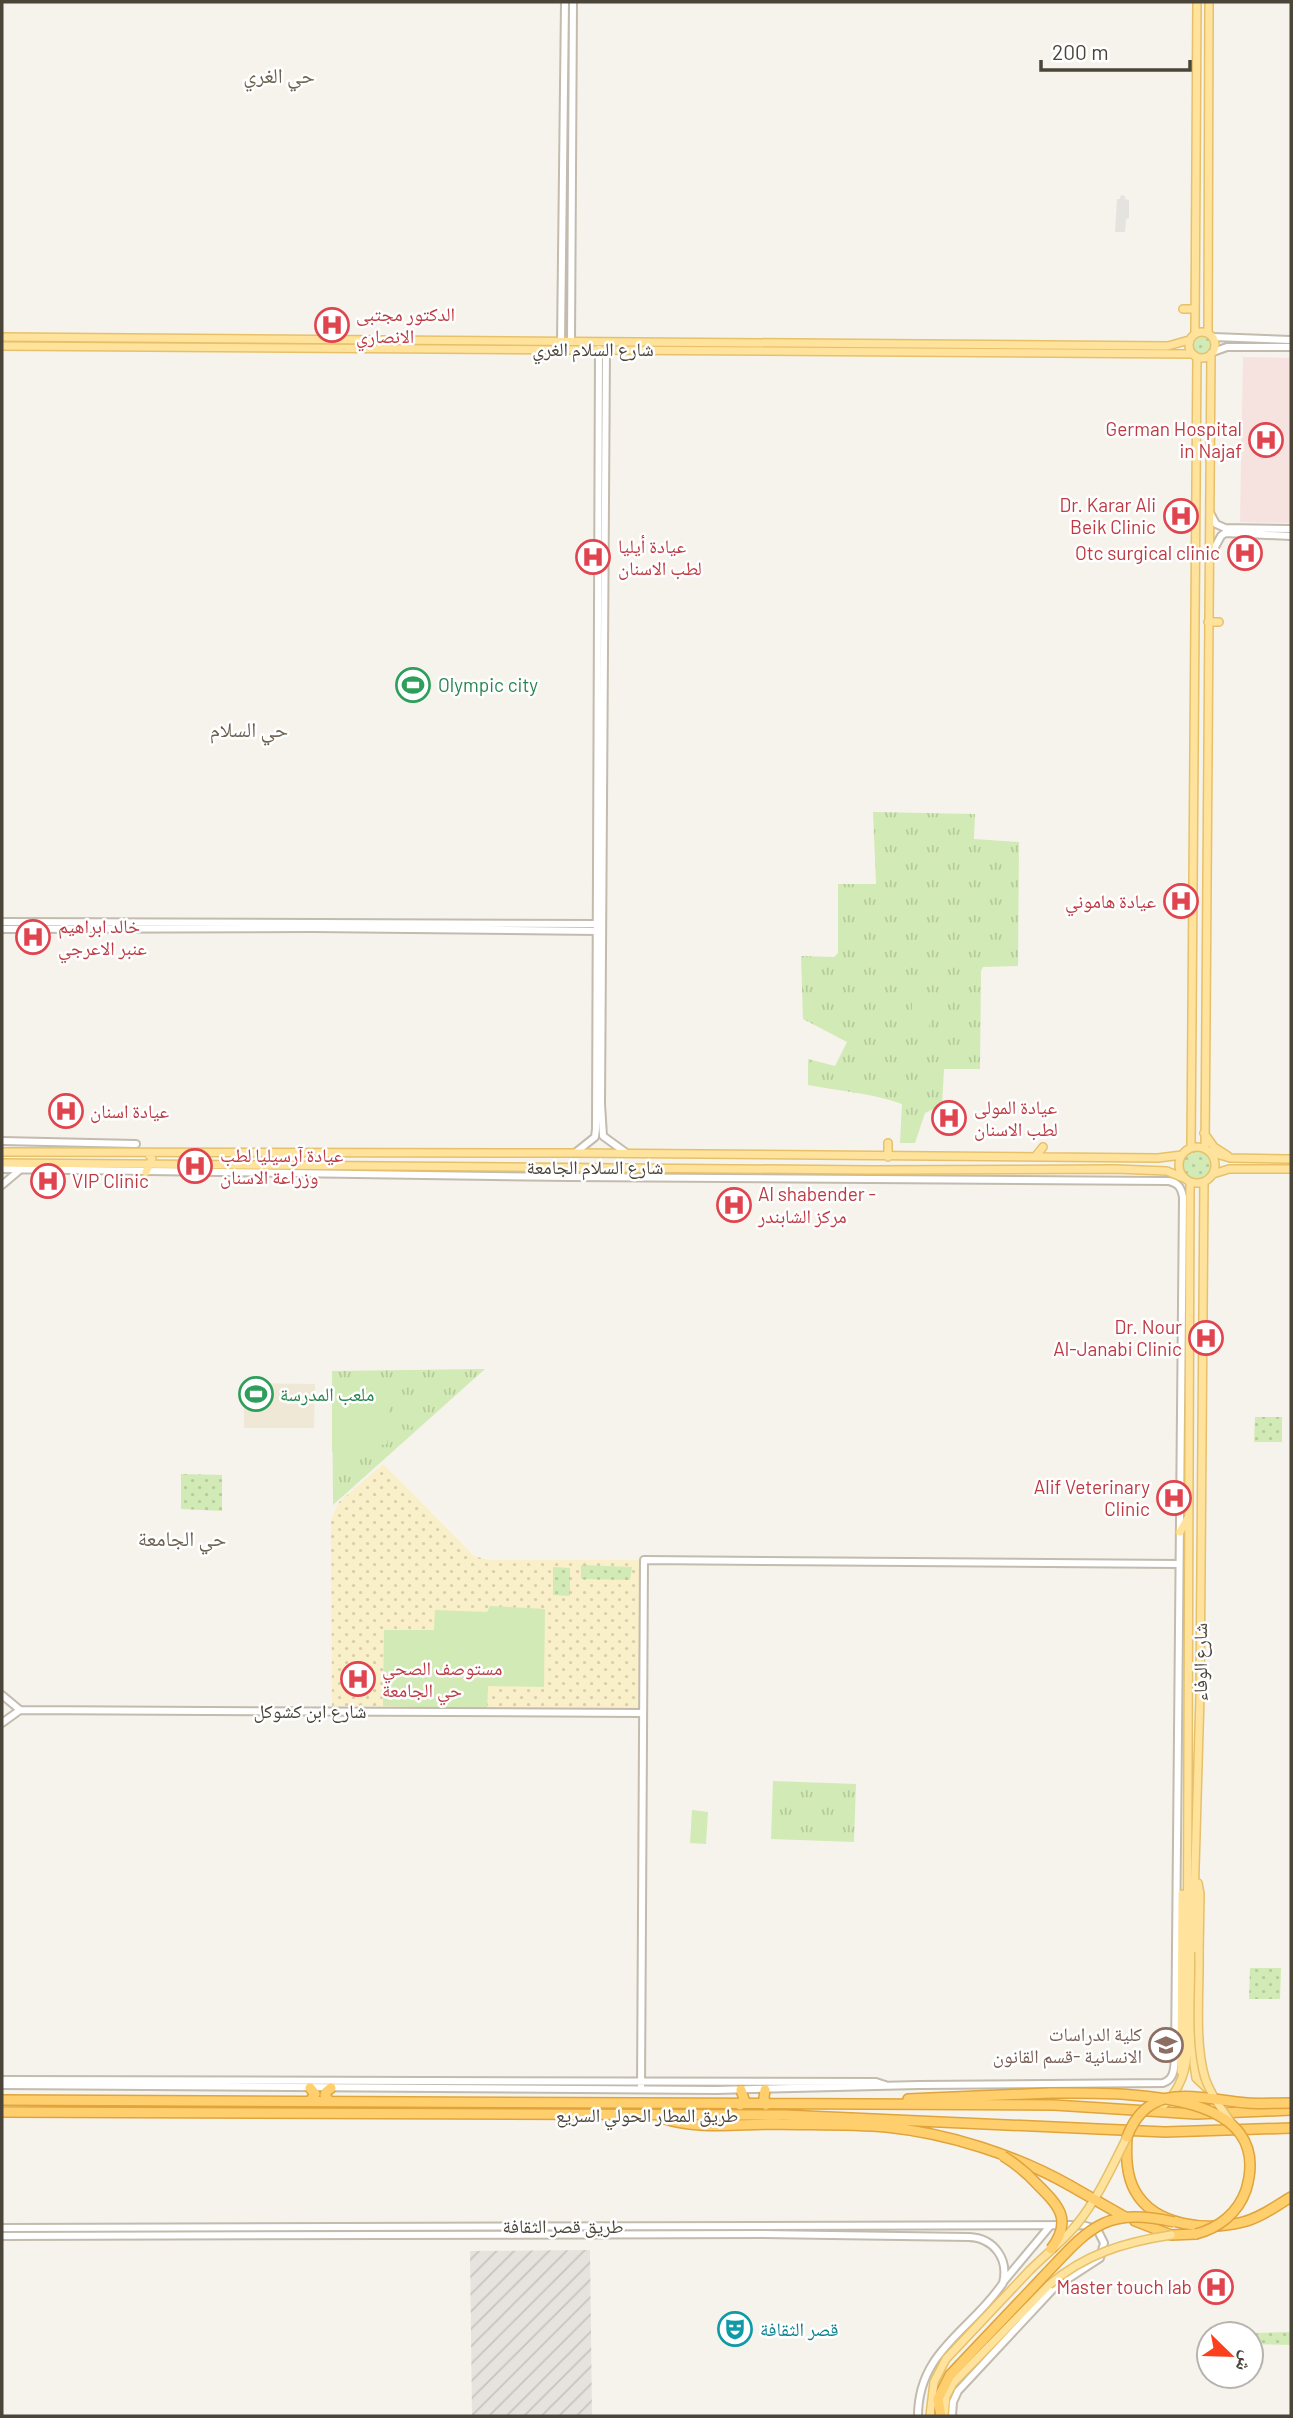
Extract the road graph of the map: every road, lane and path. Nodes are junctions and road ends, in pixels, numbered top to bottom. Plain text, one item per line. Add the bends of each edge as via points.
1 (565, 2) edge
2 (573, 2) edge
3 (1197, 2) edge
4 (1209, 2) edge
5 (564, 144) junction
6 (572, 144) junction
7 (1196, 222) junction
8 (1208, 249) junction
9 (1183, 309) dead end
10 (1195, 309) junction
11 (1195, 333) junction
12 (1210, 335) junction
13 (2, 337) edge
14 (1291, 340) edge
15 (97, 342) junction
16 (561, 342) junction
17 (570, 342) junction
18 (1186, 342) junction
19 (2, 345) edge
20 (433, 345) junction
21 (711, 346) junction
22 (1291, 347) edge
23 (603, 349) junction
24 (953, 349) junction
25 (1212, 353) junction
26 (1191, 355) junction
27 (1209, 513) junction
28 (1291, 529) edge
29 (1252, 532) junction
30 (1291, 536) edge
31 (1209, 558) junction
32 (1208, 622) junction
33 (1219, 622) dead end
34 (1195, 662) junction
35 (1207, 662) junction
36 (1207, 693) junction
37 (1195, 694) junction
38 (599, 895) junction
39 (1206, 911) junction
40 (1215, 911) dead end
41 (2, 922) edge
42 (597, 928) junction
43 (2, 929) edge
44 (1192, 1023) junction
45 (1205, 1046) junction
46 (1204, 1074) junction
47 (1213, 1074) dead end
48 (1203, 1133) junction
49 (599, 1137) junction
50 (2, 1141) edge
51 (888, 1143) dead end
52 (136, 1144) dead end
53 (1043, 1147) dead end
54 (1191, 1148) junction
55 (1207, 1151) junction
56 (2, 1152) edge
57 (148, 1153) junction
58 (166, 1153) junction
59 (378, 1153) junction
60 (397, 1153) junction
61 (575, 1153) junction
62 (631, 1154) junction
63 (1182, 1155) junction
64 (728, 1156) junction
65 (746, 1156) junction
66 (888, 1157) junction
67 (1035, 1157) junction
68 (1107, 1158) junction
69 (1236, 1158) junction
70 (1291, 1159) edge
71 (2, 1163) edge
72 (67, 1164) junction
73 (167, 1164) junction
74 (379, 1166) junction
75 (397, 1166) junction
76 (147, 1168) junction
77 (603, 1168) junction
78 (728, 1168) junction
79 (1008, 1168) junction
80 (2, 1169) edge
81 (21, 1169) junction
82 (58, 1169) junction
83 (274, 1169) junction
84 (745, 1169) junction
85 (1107, 1169) junction
86 (1234, 1169) junction
87 (1291, 1169) edge
88 (871, 1174) junction
89 (1213, 1174) junction
90 (603, 1177) junction
91 (1009, 1179) junction
92 (1188, 1180) junction
93 (1204, 1182) junction
94 (2, 1185) edge
95 (1203, 1200) junction
96 (1186, 1246) junction
97 (1191, 1277) junction
98 (1202, 1303) junction
99 (1202, 1350) junction
100 (1211, 1350) dead end
101 (1181, 1416) junction
102 (1190, 1416) junction
103 (1201, 1450) junction
104 (1210, 1450) dead end
105 (1189, 1515) junction
106 (1180, 1532) junction
107 (1179, 1563) junction
108 (1179, 1592) junction
109 (1189, 1592) junction
110 (1200, 1605) junction
111 (1209, 1605) dead end
112 (2, 1695) edge
113 (1200, 1696) junction
114 (1209, 1697) dead end
115 (20, 1710) junction
116 (643, 1713) junction
117 (2, 1723) edge
118 (1188, 1816) junction
119 (1196, 1879) junction
120 (1196, 2078) junction
121 (1182, 2079) junction
122 (2, 2083) edge
123 (641, 2086) junction
124 (887, 2086) junction
125 (310, 2088) junction
126 (331, 2088) junction
127 (741, 2090) junction
128 (765, 2090) junction
129 (1164, 2098) junction
130 (2, 2100) edge
131 (310, 2101) junction
132 (329, 2101) junction
133 (513, 2102) junction
134 (537, 2102) junction
135 (1291, 2103) edge
136 (740, 2105) junction
137 (766, 2105) junction
138 (835, 2105) junction
139 (1291, 2110) edge
140 (1157, 2111) junction
141 (2, 2112) edge
142 (1248, 2113) junction
143 (514, 2115) junction
144 (536, 2115) junction
145 (653, 2115) junction
146 (1233, 2126) junction
147 (1291, 2128) edge
148 (1127, 2137) junction
149 (1003, 2156) junction
150 (1291, 2197) edge
151 (1174, 2222) junction
152 (554, 2226) junction
153 (1050, 2226) junction
154 (2, 2228) edge
155 (989, 2234) junction
156 (1171, 2235) junction
157 (2, 2236) edge
158 (555, 2236) junction
159 (1051, 2249) junction
160 (1046, 2281) junction
161 (1003, 2283) junction
162 (918, 2416) edge
163 (930, 2416) edge
164 (943, 2416) edge
165 (952, 2416) edge

1 - 5 street
2 - 6 street
3 - 7 main road
4 - 8 main road
5 - 6 street
5 - 16 street
6 - 17 street
7 - 8 main road via 1199,252
7 - 10 main road
8 - 12 main road
9 - 10 main road
10 - 11 main road
11 - 12 main road
11 - 18 main road
12 - 14 street
12 - 25 main road via 1215,343
13 - 15 main road, شارع السلام الغري
15 - 19 main road, شارع السلام الغري
15 - 20 main road, شارع السلام الغري
16 - 17 main road, شارع السلام الغري
16 - 20 main road, شارع السلام الغري
17 - 21 main road, شارع السلام الغري
18 - 24 main road, شارع السلام الغري
18 - 26 main road
20 - 23 main road, شارع السلام الغري
21 - 23 main road, شارع السلام الغري
21 - 24 main road, شارع السلام الغري
22 - 25 street via 1227,347
23 - 38 street
24 - 26 main road, شارع السلام الغري
25 - 26 main road via 1203,358
25 - 27 main road
26 - 34 main road
27 - 29 street via 1221,528
27 - 31 main road
28 - 29 street
29 - 30 street
29 - 31 street via 1225,533
31 - 32 main road
32 - 33 main road
32 - 35 main road
34 - 35 main road via 1200,667
34 - 37 main road
35 - 36 main road
36 - 37 main road via 1201,688
36 - 39 main road
37 - 44 main road
38 - 42 street
38 - 49 street
39 - 40 main road
39 - 45 main road
41 - 42 street
42 - 43 street
42 - 49 street
44 - 45 main road via 1194,1048 1199,1052
44 - 54 main road
45 - 46 main road
46 - 47 main road
46 - 48 main road
48 - 55 main road
48 - 69 main road via 1221,1152
49 - 61 street
49 - 62 street
50 - 52 street
51 - 66 main road
53 - 67 main road
54 - 55 main road
54 - 63 main road
55 - 69 main road
55 - 89 main road via 1215,1162
56 - 57 main road, شارع السلام الجامعة
57 - 58 main road, شارع السلام الجامعة
57 - 76 main road via 152,1159
58 - 59 main road, شارع السلام الجامعة
58 - 73 main road
59 - 60 main road, شارع السلام الجامعة
59 - 74 main road via 382,1159
60 - 61 main road, شارع السلام الجامعة
60 - 75 main road
61 - 62 main road, شارع السلام الجامعة
62 - 64 main road, شارع السلام الجامعة
63 - 68 main road, شارع السلام الجامعة
63 - 92 main road via 1180,1170
64 - 65 main road, شارع السلام الجامعة
64 - 78 main road via 732,1164
65 - 66 main road, شارع السلام الجامعة
65 - 84 main road
66 - 67 main road, شارع السلام الجامعة
67 - 68 main road, شارع السلام الجامعة
68 - 85 main road via 1111,1163
69 - 70 main road
71 - 72 main road, شارع السلام الجامعة
72 - 76 main road, شارع السلام الجامعة
72 - 82 main road
73 - 76 main road, شارع السلام الجامعة
73 - 83 main road, شارع السلام الجامعة
74 - 75 main road, شارع السلام الجامعة
74 - 83 main road, شارع السلام الجامعة
75 - 77 main road, شارع السلام الجامعة
76 - 82 street
76 - 83 street
77 - 78 main road, شارع السلام الجامعة
77 - 90 main road
78 - 84 main road, شارع السلام الجامعة
79 - 85 main road, شارع السلام الجامعة
79 - 88 main road, شارع السلام الجامعة
79 - 91 main road
80 - 81 street
81 - 82 street
81 - 94 street
83 - 90 street
84 - 88 main road, شارع السلام الجامعة
85 - 92 main road, شارع السلام الجامعة via 1167,1171
86 - 87 main road
86 - 89 main road
86 - 95 main road via 1213,1180
88 - 90 street
88 - 91 street
89 - 93 main road
91 - 96 street via 1173,1182 1182,1188
92 - 93 main road
92 - 96 main road, شارع الوفاء
93 - 95 main road, شارع الوفاء
95 - 98 main road, شارع الوفاء
96 - 97 main road, شارع الوفاء
96 - 101 street
97 - 98 main road via 1198,1272
97 - 102 main road, شارع الوفاء
98 - 99 main road, شارع الوفاء
99 - 100 main road
99 - 103 main road, شارع الوفاء
101 - 102 main road
101 - 106 street
102 - 105 main road, شارع الوفاء
103 - 104 main road
103 - 110 main road, شارع الوفاء
105 - 106 main road
105 - 109 main road, شارع الوفاء
106 - 107 street
107 - 108 street
107 - 116 street via 644,1560
108 - 109 main road
108 - 124 street via 1175,2057 1171,2078 1163,2083
109 - 118 main road, شارع الوفاء
110 - 111 main road
110 - 113 main road, شارع الوفاء
112 - 115 street
113 - 114 main road
113 - 119 main road, شارع الوفاء
115 - 116 street, شارع ابن كشوكل
115 - 117 street
116 - 123 street
118 - 121 main road, شارع الوفاء via 1187,2055
118 - 129 main road via 1183,1836 1181,2072
119 - 120 main road, شارع الوفاء
119 - 146 main road, bridge via 1205,2077
120 - 121 main road via 1197,2096 1189,2102 1178,2095
120 - 142 main road
121 - 140 main road, شارع الوفاء
122 - 123 street
122 - 125 street
123 - 124 street via 876,2082
123 - 126 street
123 - 127 street
124 - 128 street
125 - 126 street
125 - 131 highway via 315,2094
126 - 132 highway via 325,2095
127 - 128 street
127 - 136 highway via 744,2099
128 - 137 highway
129 - 135 highway, bridge
129 - 148 highway, bridge via 1142,2112
130 - 131 highway, طريق المطار الحولي السريع
131 - 132 highway, طريق المطار الحولي السريع
132 - 133 highway, طريق المطار الحولي السريع
133 - 134 highway, طريق المطار الحولي السريع
133 - 143 highway via 517,2108
134 - 136 highway, طريق المطار الحولي السريع
134 - 144 highway via 532,2108
136 - 137 highway, طريق المطار الحولي السريع
137 - 138 highway, طريق المطار الحولي السريع
138 - 140 highway, طريق المطار الحولي السريع via 1054,2105
138 - 146 highway, bridge via 1050,2093 1142,2095 1208,2111
139 - 142 highway, طريق المطار الحولي السريع
140 - 142 highway, طريق المطار الحولي السريع
141 - 143 highway, طريق المطار الحولي السريع
143 - 144 highway, طريق المطار الحولي السريع
144 - 145 highway, طريق المطار الحولي السريع
145 - 147 highway, طريق المطار الحولي السريع via 784,2115 1165,2133
145 - 149 highway via 702,2124 903,2129
146 - 156 highway, bridge via 1244,2143 1249,2167 1238,2206 1211,2230
148 - 151 highway, bridge via 1127,2165 1136,2192
148 - 159 main road, bridge via 1085,2213
149 - 156 highway, bridge via 1045,2172 1119,2215
149 - 159 highway, bridge via 1060,2209 1061,2233
150 - 151 highway, bridge via 1244,2222 1214,2226
151 - 160 highway, bridge via 1132,2215 1107,2222 1086,2234
152 - 154 street, طريق قصر الثقافة
152 - 155 street, طريق قصر الثقافة
152 - 158 street
153 - 155 street, طريق قصر الثقافة
153 - 161 street
153 - 165 street, طريق قصر الثقافة via 1092,2227 1103,2238 1103,2253 1054,2288 958,2390
155 - 158 street, طريق قصر الثقافة
155 - 161 street via 1002,2257
156 - 160 main road, bridge via 1106,2250
157 - 158 street, طريق قصر الثقافة
159 - 163 main road, bridge via 946,2359 932,2391
160 - 164 highway via 950,2375 939,2399
161 - 162 street via 933,2361 921,2385

